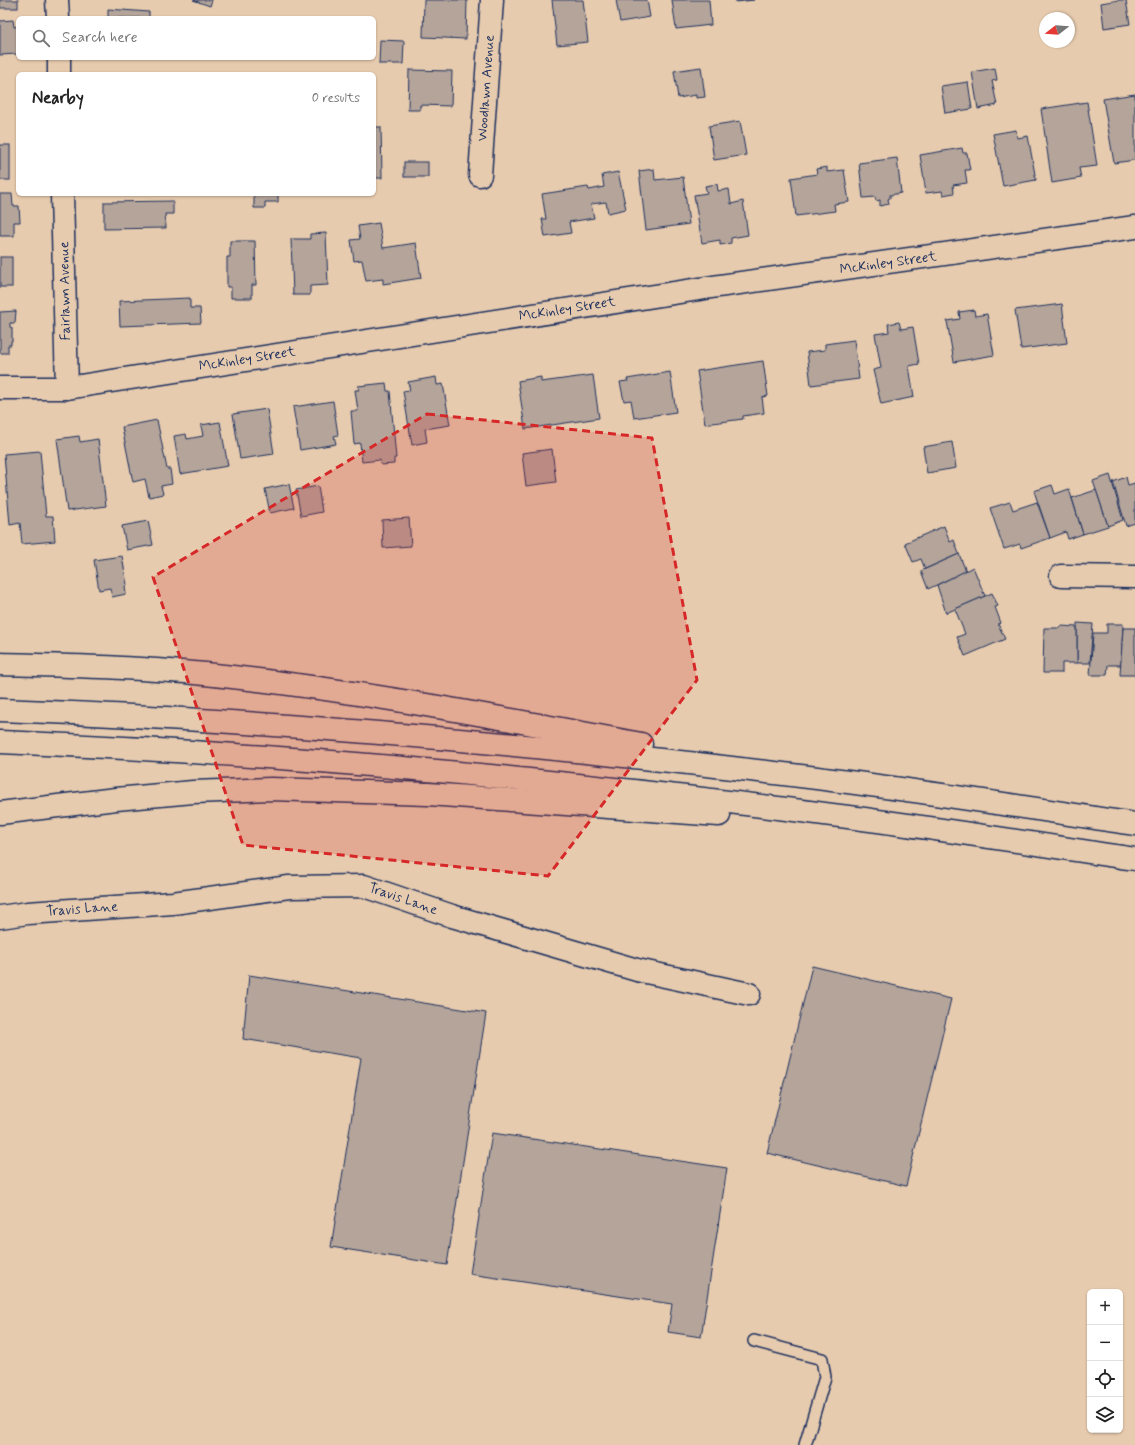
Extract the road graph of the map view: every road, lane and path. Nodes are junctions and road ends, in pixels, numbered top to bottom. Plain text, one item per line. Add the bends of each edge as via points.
1 (57, 0) edge
2 (492, 0) edge
3 (58, 16) edge
4 (59, 60) edge
5 (59, 72) edge
6 (480, 175) dead end
7 (62, 196) edge
8 (1135, 227) edge
9 (0, 388) edge
10 (67, 388) junction
11 (1061, 576) dead end
12 (1135, 577) edge
13 (0, 664) edge
14 (0, 710) edge
15 (0, 742) edge
16 (819, 778) junction
17 (0, 813) edge
18 (1135, 824) edge
19 (952, 831) junction
20 (1135, 859) edge
21 (0, 917) edge
22 (749, 994) dead end
23 (754, 1341) dead end
24 (805, 1445) edge

1 - 3 main road
2 - 6 main road, Woodlawn Avenue
4 - 5 main road
7 - 10 main road, Fairlawn Avenue
8 - 10 main road, McKinley Street via 712,287
9 - 10 main road, McKinley Street
11 - 12 main road
13 - 16 main road via 203,674 345,692 490,716
14 - 16 main road via 374,732
15 - 19 main road via 169,751 539,781
16 - 18 main road
17 - 19 main road via 193,792 271,789 428,794
19 - 20 main road
21 - 22 main road, Travis Lane via 173,903 289,887 364,886 452,916 630,968
23 - 24 lane via 822,1359 824,1377

